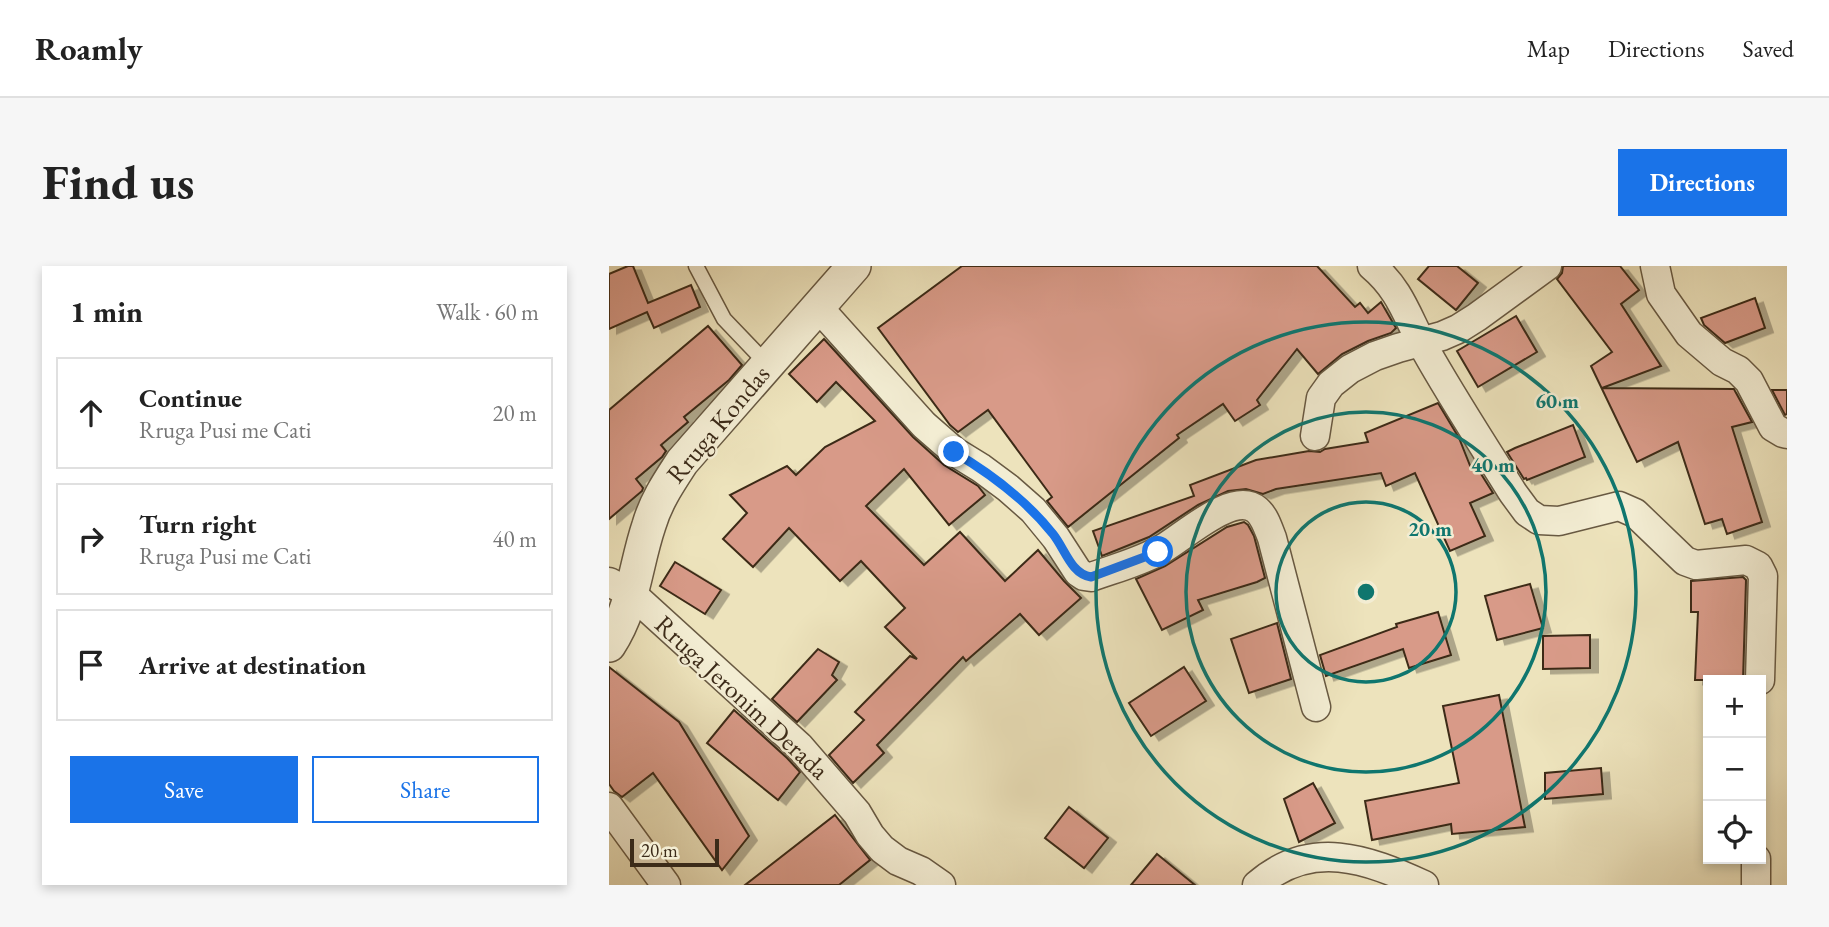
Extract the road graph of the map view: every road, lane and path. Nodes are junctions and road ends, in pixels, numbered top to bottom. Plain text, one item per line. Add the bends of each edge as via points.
1 (696, 266) edge
2 (854, 266) edge
3 (1372, 266) edge
4 (1547, 266) edge
5 (1655, 266) edge
6 (818, 306) junction
7 (1421, 341) junction
8 (767, 364) junction
9 (1787, 434) edge
10 (1315, 436) dead end
11 (620, 588) edge
12 (609, 645) edge
13 (1760, 675) edge
14 (1315, 707) dead end
15 (609, 807) edge
16 (1756, 864) edge
17 (666, 885) edge
18 (941, 885) edge
19 (1257, 885) edge
20 (1424, 885) edge
21 (1756, 885) edge

1 - 8 lane via 724,319
2 - 6 street, Rruga Kondas
3 - 7 street via 1403,303
4 - 7 street via 1458,329
5 - 9 street via 1661,294 1689,334 1749,381 1773,427
6 - 8 street, Rruga Kondas
6 - 14 street via 924,425 1033,510 1084,576 1158,552 1235,506 1258,511 1272,538
7 - 10 street via 1375,356 1331,384 1321,398
7 - 13 street via 1527,512 1539,520 1559,521 1619,506 1635,513 1685,561 1696,565 1745,560 1758,566 1763,576
8 - 11 street, Rruga Kondas via 664,489
11 - 12 street, Rruga Kondas via 619,629
11 - 18 street, Rruga Jeronim Derada via 799,746 883,849
15 - 17 street
16 - 21 street
19 - 20 street via 1285,865 1324,857 1370,863

